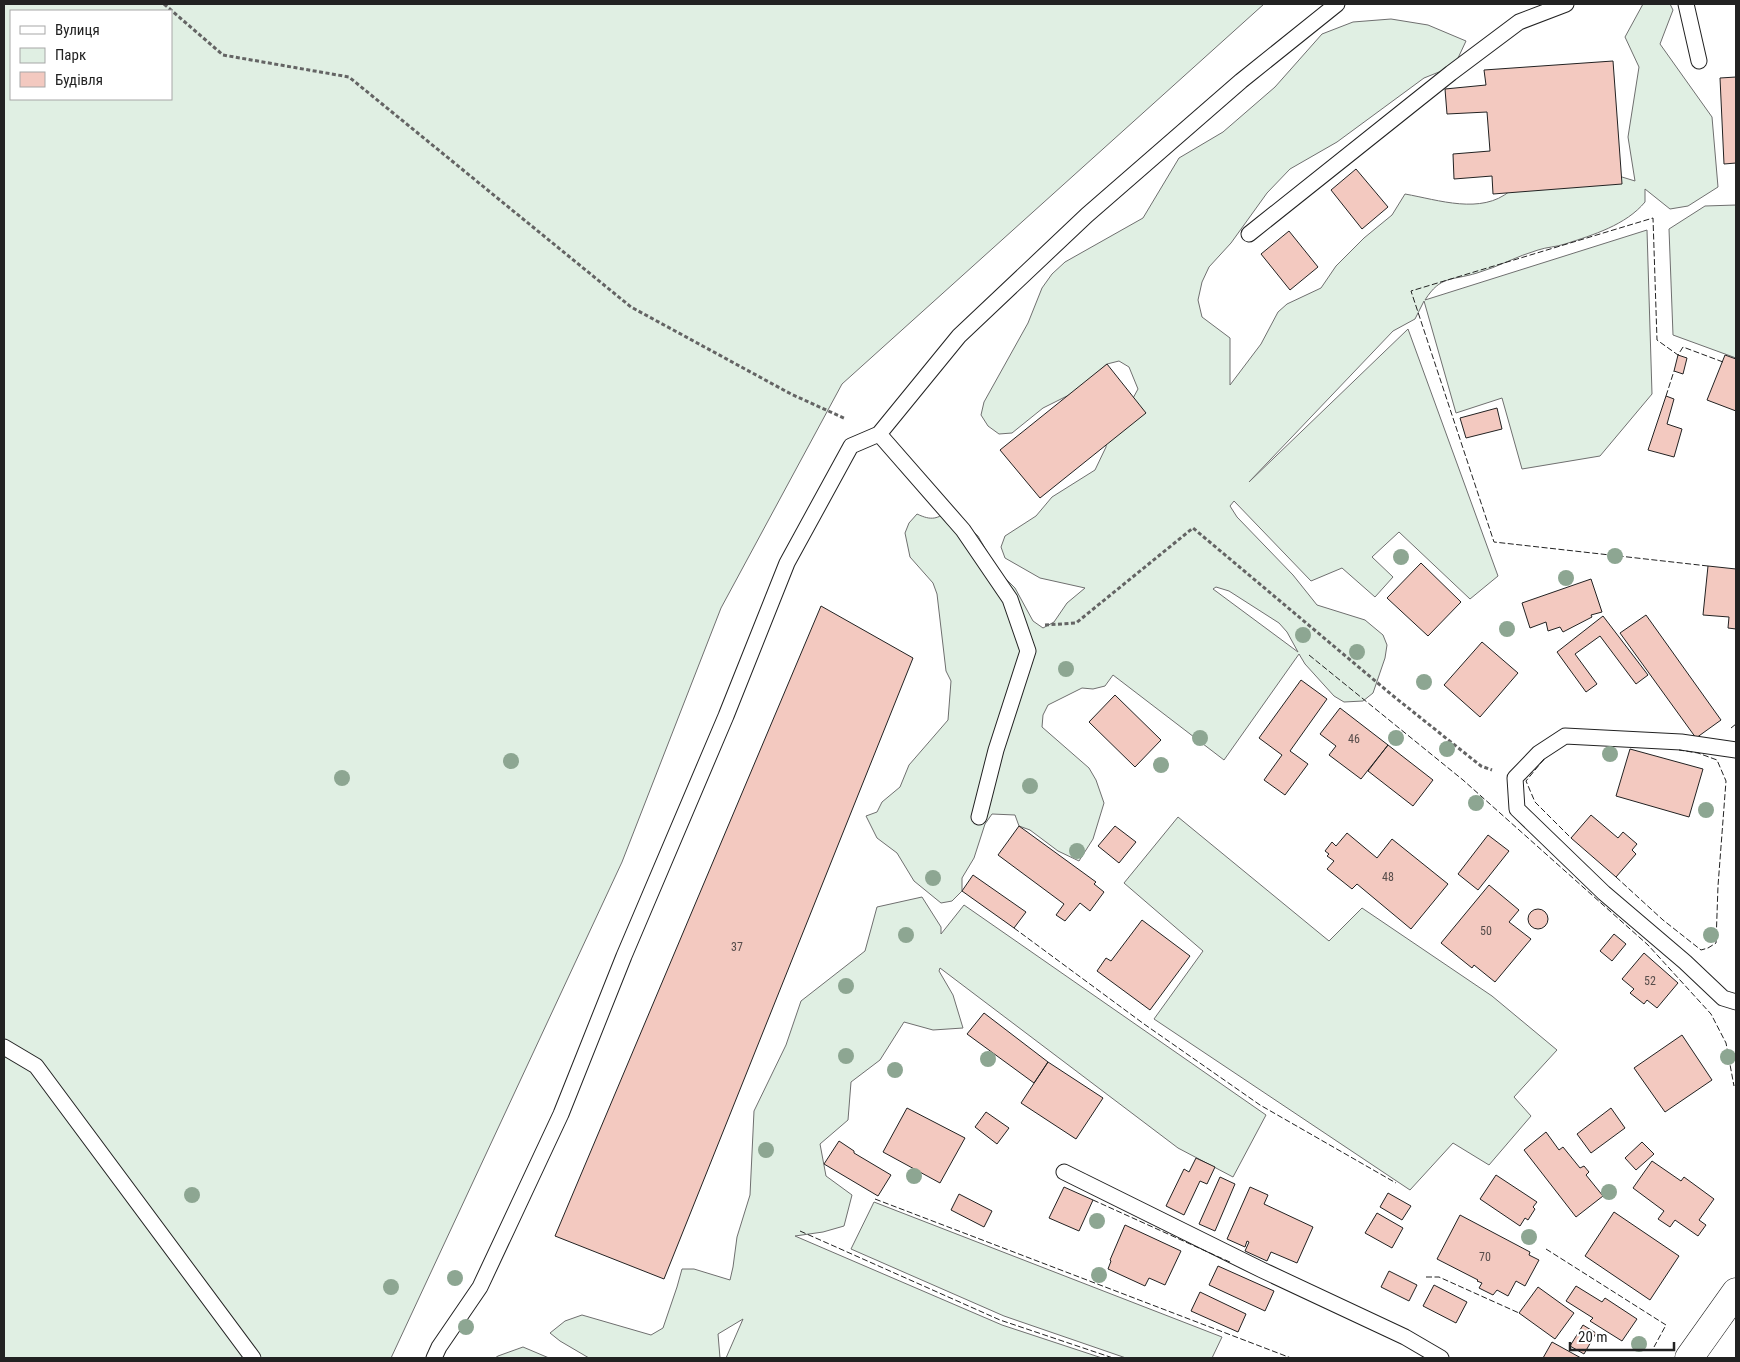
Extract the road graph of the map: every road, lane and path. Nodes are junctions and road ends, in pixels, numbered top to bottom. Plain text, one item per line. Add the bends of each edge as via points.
1 (1337, 4) edge
2 (1566, 4) edge
3 (1686, 4) edge
4 (172, 11) edge
5 (1699, 61) dead end
6 (1249, 234) dead end
7 (878, 434) junction
8 (1020, 627) junction
9 (1736, 750) edge
10 (1515, 778) junction
11 (979, 817) dead end
12 (1736, 1002) edge
13 (4, 1047) edge
14 (1064, 1172) dead end
15 (1734, 1298) edge
16 (253, 1358) edge
17 (434, 1358) edge
18 (1441, 1358) edge
19 (1689, 1358) edge

1 - 7 lane via 1241,81 1080,221 959,336
2 - 6 lane via 1519,22
3 - 5 lane
4 - 7 path via 223,55 349,77 631,308 791,394
7 - 8 lane via 964,530 1010,600
7 - 17 lane via 851,446 787,563 561,1114 480,1287
8 - 10 path via 1076,623 1193,528 1481,766
8 - 11 lane via 1028,650 996,750
9 - 10 lane via 1681,742 1565,736 1540,753
10 - 12 lane via 1517,809 1604,894 1723,998
13 - 16 lane via 36,1066
14 - 18 lane via 1405,1337
15 - 19 street

